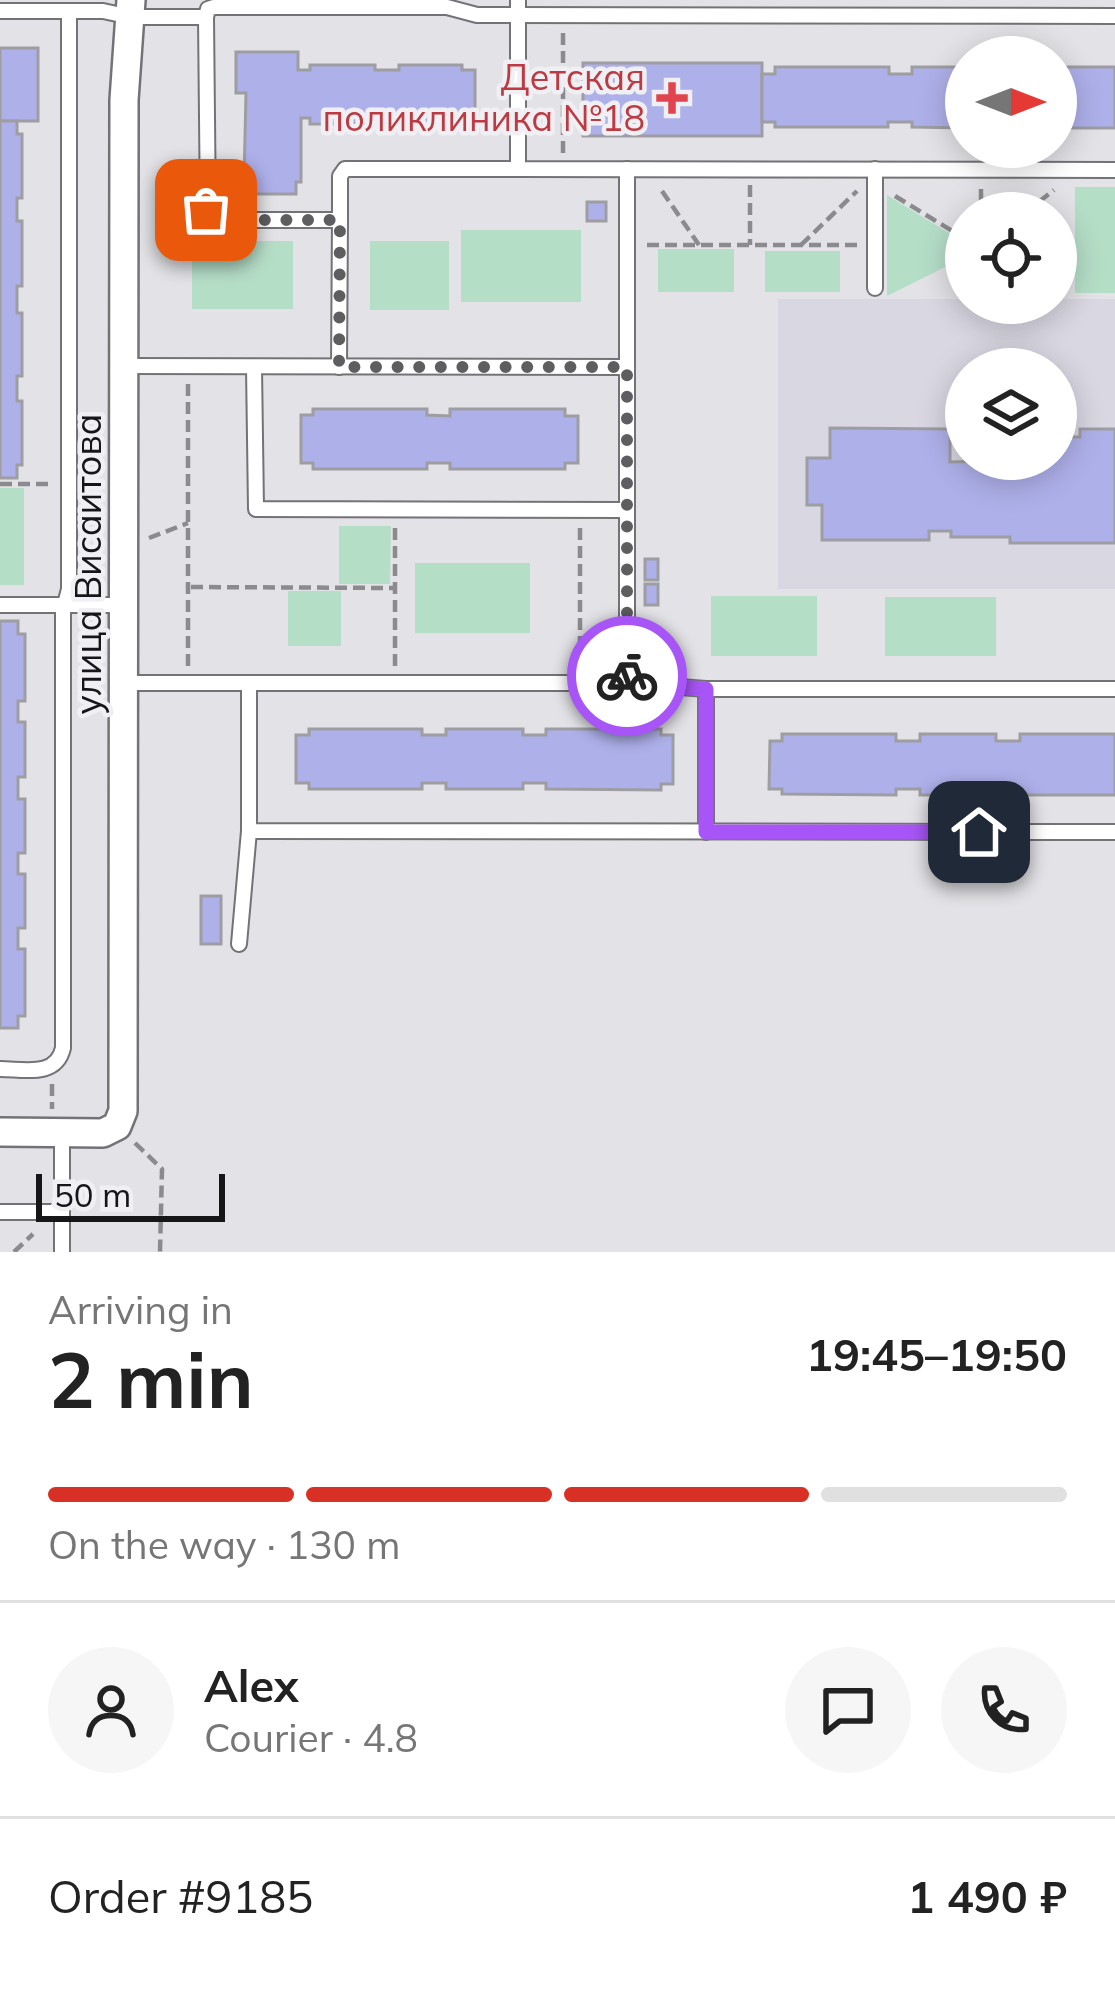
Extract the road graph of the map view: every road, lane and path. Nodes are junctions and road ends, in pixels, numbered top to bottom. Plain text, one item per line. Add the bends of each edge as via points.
1 (518, 8) edge
2 (131, 9) edge
3 (0, 10) edge
4 (69, 10) junction
5 (563, 15) junction
6 (1115, 16) edge
7 (206, 17) junction
8 (518, 170) junction
9 (563, 170) junction
10 (627, 170) junction
11 (647, 170) junction
12 (750, 170) junction
13 (1057, 170) junction
14 (1115, 170) edge
15 (875, 176) junction
16 (1052, 192) edge
17 (340, 220) junction
18 (945, 222) edge
19 (627, 245) junction
20 (699, 245) junction
21 (750, 245) junction
22 (801, 245) junction
23 (875, 245) junction
24 (875, 288) dead end
25 (124, 366) junction
26 (188, 366) junction
27 (254, 367) junction
28 (339, 367) junction
29 (627, 367) junction
30 (0, 484) edge
31 (69, 484) junction
32 (395, 510) junction
33 (580, 510) junction
34 (627, 510) junction
35 (188, 587) junction
36 (395, 588) junction
37 (0, 605) edge
38 (64, 605) junction
39 (123, 605) junction
40 (123, 683) junction
41 (188, 683) junction
42 (249, 683) junction
43 (394, 683) junction
44 (580, 683) junction
45 (627, 683) junction
46 (706, 689) junction
47 (1115, 689) edge
48 (249, 831) junction
49 (706, 832) junction
50 (1115, 832) edge
51 (239, 944) dead end
52 (0, 1070) edge
53 (52, 1081) dead end
54 (57, 1125) junction
55 (117, 1126) junction
56 (0, 1132) edge
57 (0, 1212) edge
58 (62, 1212) junction
59 (33, 1234) dead end
60 (14, 1252) edge
61 (62, 1252) edge
62 (160, 1252) edge

1 - 5 lane
1 - 7 lane via 477,15 447,7 214,7
1 - 8 lane
2 - 4 lane
2 - 7 lane
2 - 25 street, улица Висаитова
3 - 4 lane
4 - 31 lane
5 - 6 lane
5 - 9 path
7 - 17 lane via 208,217
8 - 9 lane
8 - 17 lane via 345,169
9 - 10 lane
10 - 11 lane
10 - 19 lane
11 - 12 lane
11 - 20 path
12 - 15 lane
12 - 21 path
13 - 14 lane
13 - 15 lane
13 - 16 path
15 - 18 path
15 - 22 path
15 - 23 lane
17 - 28 lane
19 - 20 path
19 - 29 lane
20 - 21 path
21 - 22 path
22 - 23 path
23 - 24 lane
25 - 26 lane
25 - 39 street, улица Висаитова
26 - 27 lane
26 - 35 path
27 - 28 lane
27 - 32 lane via 256,508
28 - 29 lane
29 - 34 lane
30 - 31 path
31 - 38 lane
32 - 33 lane
32 - 36 path
33 - 34 lane
33 - 44 path
34 - 45 lane
35 - 36 path
35 - 41 path
36 - 43 path
37 - 38 lane
38 - 39 lane
38 - 52 lane via 63,1048 44,1070
39 - 40 street, улица Висаитова
40 - 41 lane
40 - 55 street, улица Висаитова
41 - 42 lane
42 - 43 lane
42 - 48 lane
43 - 44 lane
44 - 45 lane
45 - 46 lane
46 - 47 lane
46 - 49 lane
48 - 49 lane
48 - 51 lane
49 - 50 lane
53 - 54 path
54 - 55 street via 103,1133
54 - 56 street
54 - 58 lane
55 - 62 path via 162,1168
57 - 58 lane
58 - 61 lane
59 - 60 path

